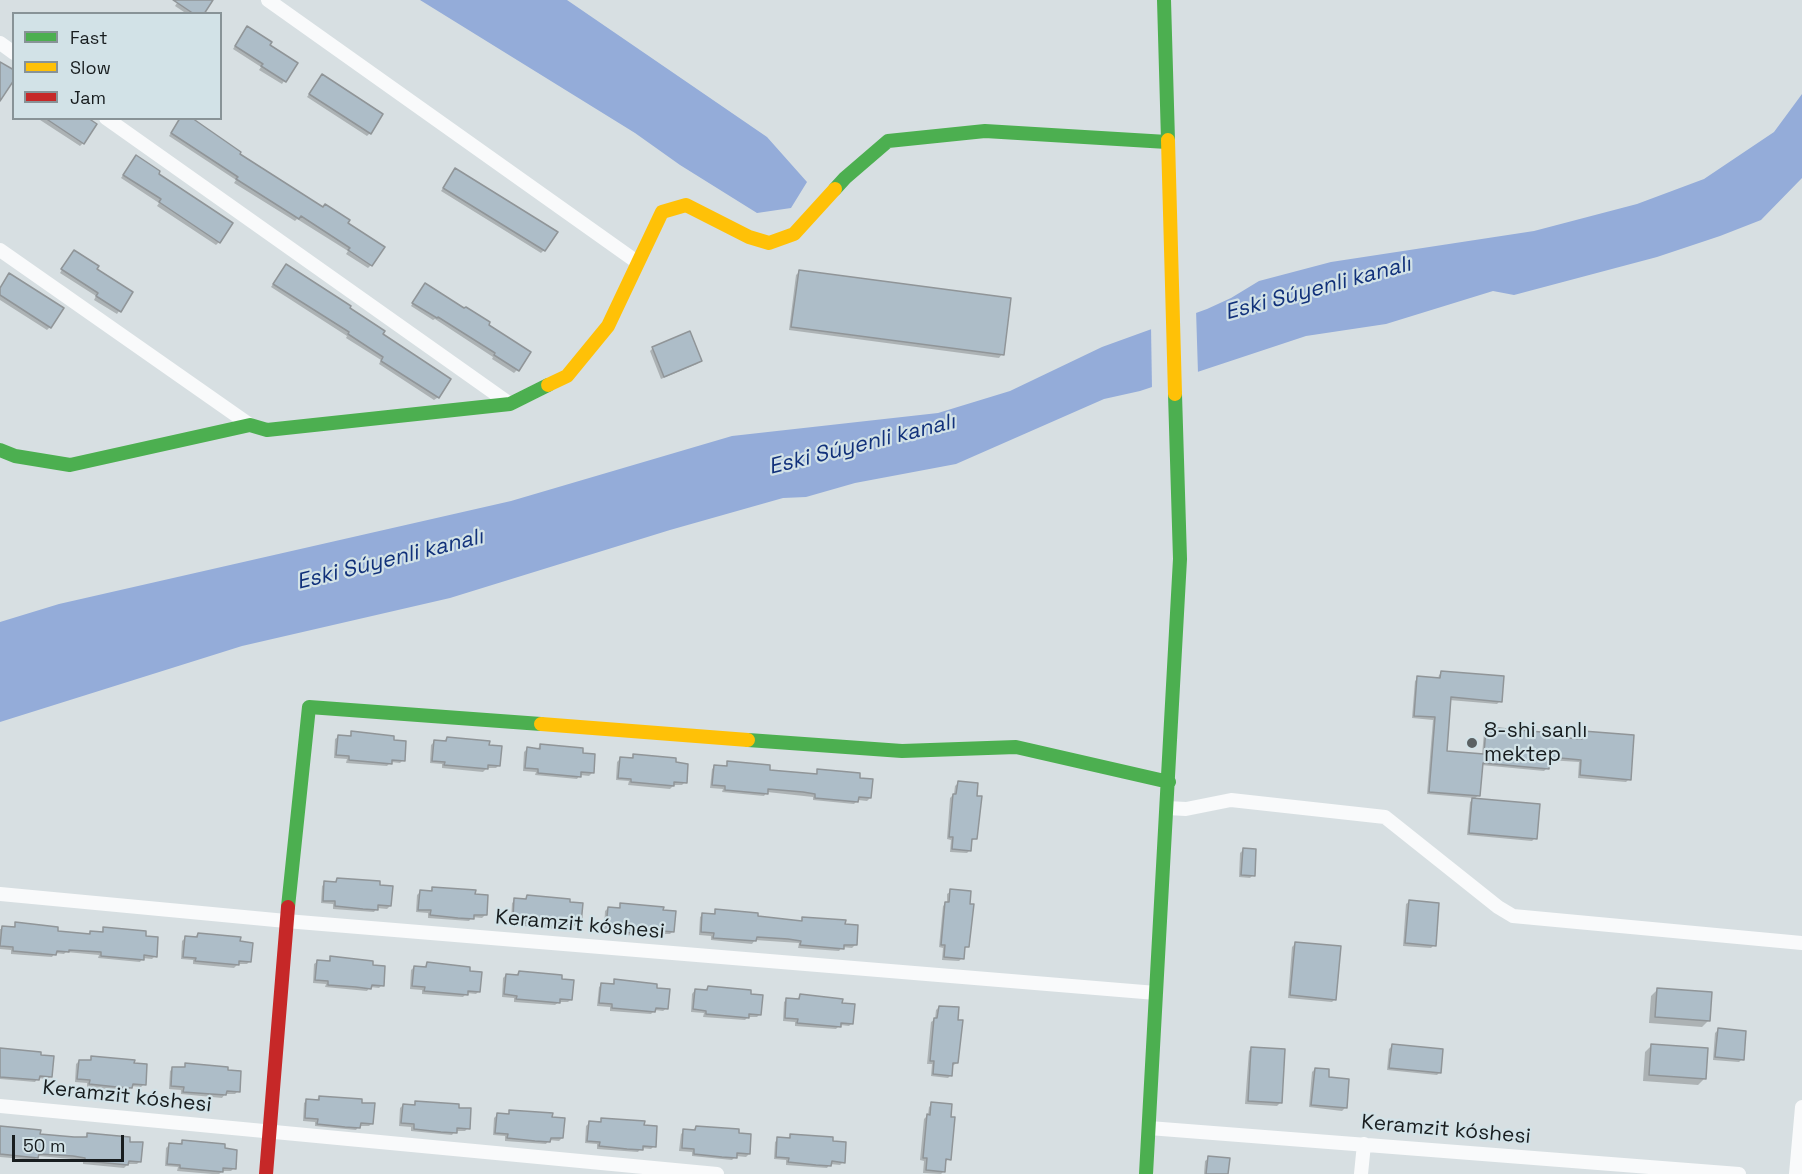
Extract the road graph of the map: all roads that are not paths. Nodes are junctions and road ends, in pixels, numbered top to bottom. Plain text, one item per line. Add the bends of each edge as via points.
1 (268, 0) edge
2 (1164, 0) edge
3 (109, 120) edge
4 (1167, 142) junction
5 (0, 250) edge
6 (637, 262) junction
7 (510, 404) junction
8 (250, 425) junction
9 (0, 450) edge
10 (1169, 782) junction
11 (1167, 808) junction
12 (0, 894) edge
13 (286, 921) junction
14 (1802, 943) edge
15 (1156, 993) junction
16 (0, 1106) edge
17 (1802, 1107) edge
18 (1149, 1128) junction
19 (270, 1132) junction
20 (1364, 1144) junction
21 (266, 1174) edge
22 (717, 1174) edge
23 (1146, 1174) edge
24 (1361, 1174) edge
25 (1739, 1174) edge
26 (1796, 1174) edge

1 - 6 street
2 - 4 street
3 - 7 street
4 - 6 street via 985,131 888,141 845,178 794,234 770,243 749,237 686,204 662,212
4 - 10 street via 1180,559
5 - 8 street
6 - 7 street via 608,326 567,376
7 - 8 street via 267,430
8 - 9 street via 70,465
10 - 11 street
10 - 13 street via 1016,747 902,751 309,707
11 - 14 street via 1186,809 1231,800 1385,817 1513,916
11 - 15 street
12 - 13 street, Keramzit kóshesi
13 - 15 street, Keramzit kóshesi
13 - 19 street
15 - 18 street
16 - 19 street, Keramzit kóshesi
17 - 26 street
18 - 20 street, Keramzit kóshesi
18 - 23 street
19 - 21 street
19 - 22 street, Keramzit kóshesi
20 - 24 street
20 - 25 street, Keramzit kóshesi

